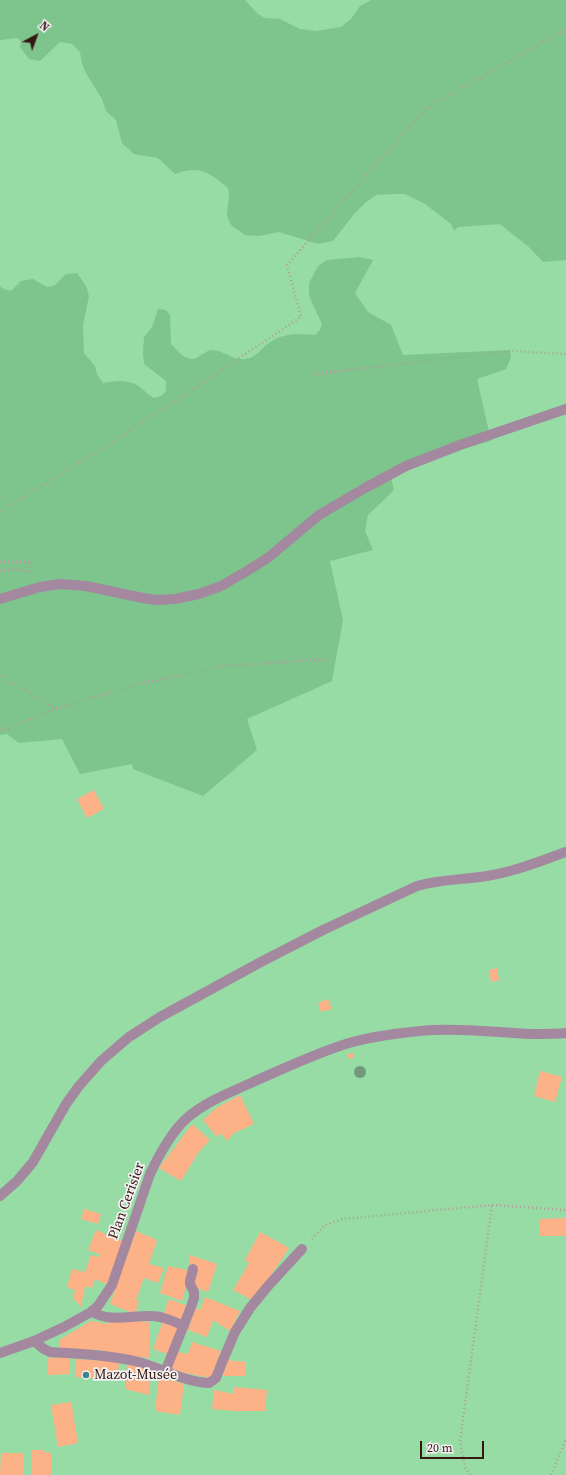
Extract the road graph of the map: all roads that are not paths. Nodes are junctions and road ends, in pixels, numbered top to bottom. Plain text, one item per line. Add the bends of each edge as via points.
1 (566, 409) edge
2 (0, 599) edge
3 (566, 852) edge
4 (566, 1033) edge
5 (0, 1196) edge
6 (302, 1249) road end
7 (193, 1269) dead end
8 (92, 1310) junction
9 (184, 1326) junction
10 (34, 1341) junction
11 (0, 1353) edge
12 (165, 1372) junction

1 - 2 street via 406,466 312,520 254,567 221,586 199,594 156,600 86,586 60,584
3 - 5 street via 503,873 417,886 290,946 160,1017 113,1050 88,1074 66,1104 33,1162
4 - 8 street, Plan Cerisier via 431,1030 350,1043 314,1056 197,1111 183,1122 155,1162 112,1284 103,1299
6 - 12 street via 250,1308 235,1332 218,1374 212,1381 204,1382
7 - 9 street via 190,1284 194,1298
8 - 9 street via 97,1315 106,1317 159,1317
8 - 10 street, Plan Cerisier
9 - 12 street
10 - 11 street, Plan Cerisier
10 - 12 street via 50,1352 122,1359 149,1365

